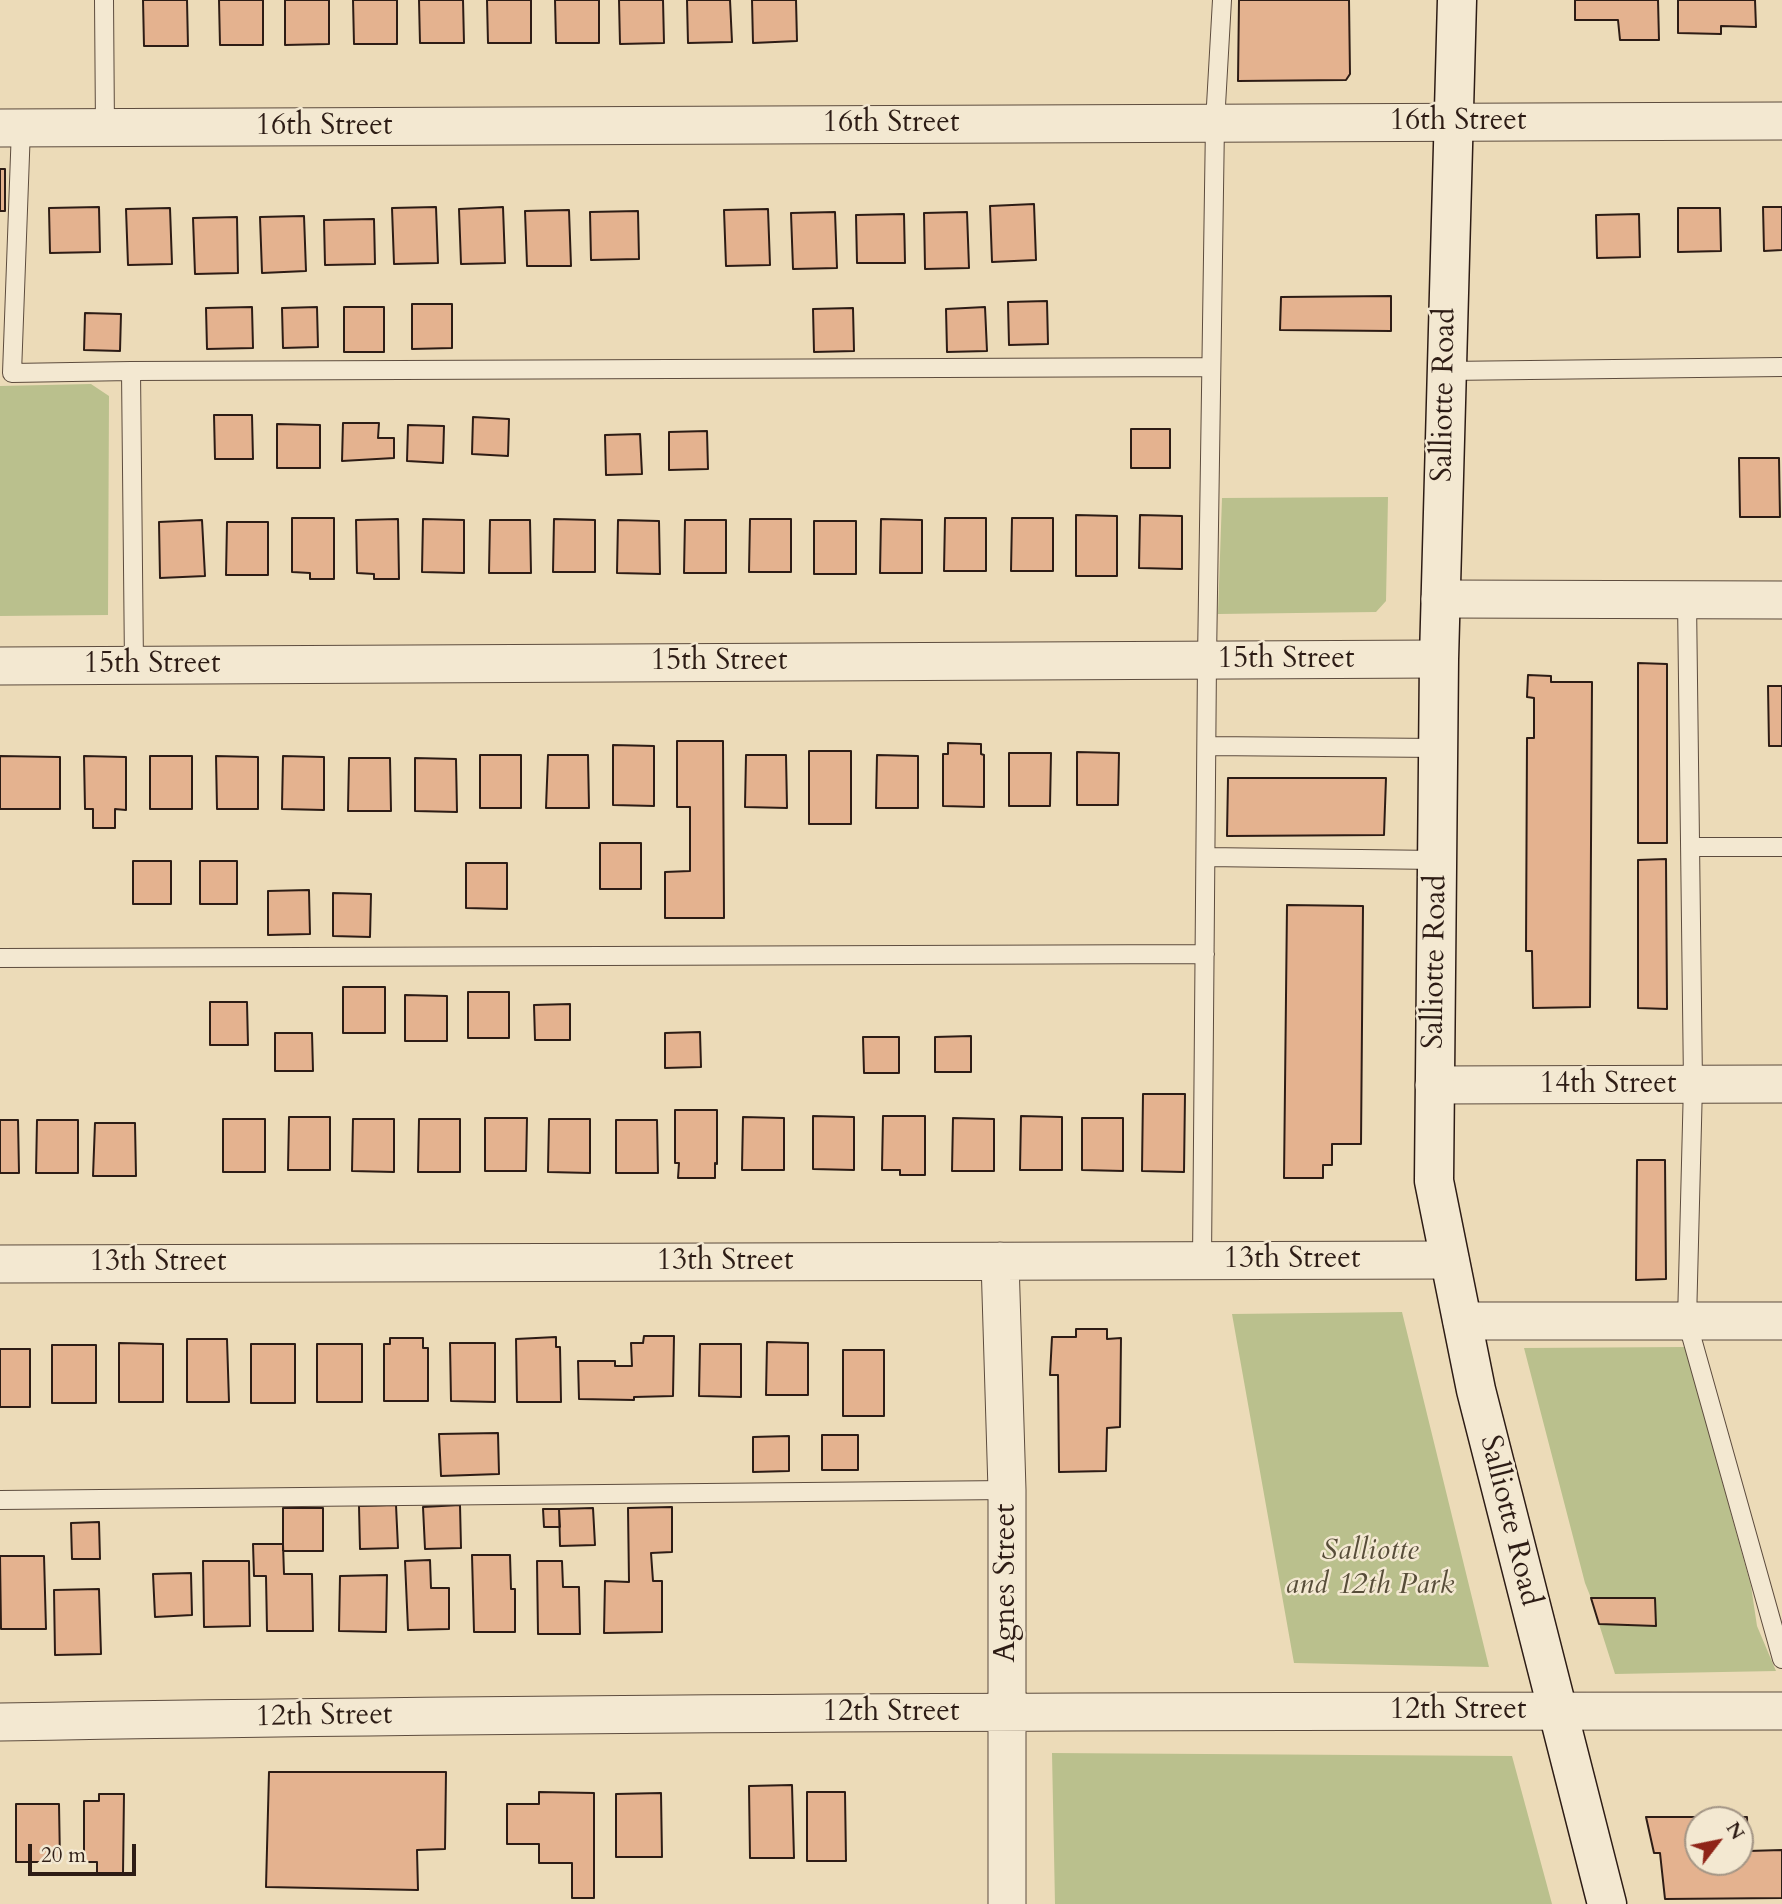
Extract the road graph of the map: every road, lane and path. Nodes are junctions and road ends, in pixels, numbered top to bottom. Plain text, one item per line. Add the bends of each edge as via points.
1 (104, 0) edge
2 (1222, 0) edge
3 (1457, 0) edge
4 (1782, 121) edge
5 (1452, 122) junction
6 (1216, 123) junction
7 (10, 128) edge
8 (105, 128) junction
9 (1212, 366) junction
10 (1782, 367) edge
11 (131, 371) junction
12 (1446, 371) junction
13 (1440, 599) junction
14 (1687, 600) junction
15 (1782, 600) edge
16 (1439, 659) junction
17 (1207, 660) junction
18 (134, 665) junction
19 (0, 666) edge
20 (1207, 746) junction
21 (1438, 748) junction
22 (1690, 847) junction
23 (1782, 847) edge
24 (1206, 857) junction
25 (1437, 860) junction
26 (1205, 954) junction
27 (0, 958) edge
28 (1693, 1084) junction
29 (1782, 1084) edge
30 (1434, 1085) junction
31 (1450, 1260) junction
32 (1000, 1261) junction
33 (1202, 1261) junction
34 (0, 1264) edge
35 (1462, 1321) junction
36 (1687, 1321) junction
37 (1782, 1321) edge
38 (1007, 1490) junction
39 (0, 1500) edge
40 (1782, 1659) edge
41 (1558, 1711) junction
42 (1782, 1711) edge
43 (1006, 1712) junction
44 (0, 1722) edge
45 (1007, 1904) edge
46 (1607, 1904) edge

1 - 8 lane
2 - 6 lane
3 - 5 street, Salliotte Road
4 - 5 street, 16th Street
5 - 6 street, 16th Street
5 - 12 street, Salliotte Road
6 - 8 street, 16th Street
6 - 9 lane
7 - 8 street, 16th Street
7 - 11 lane via 12,373
9 - 11 lane
9 - 17 lane
10 - 12 lane
11 - 18 lane
12 - 13 street, Salliotte Road
13 - 14 street
13 - 16 street, Salliotte Road
14 - 15 street
14 - 22 lane
16 - 17 street, 15th Street
16 - 21 street, Salliotte Road
17 - 18 street, 15th Street
17 - 20 lane
18 - 19 street, 15th Street
20 - 21 lane
20 - 24 lane
21 - 25 street, Salliotte Road
22 - 23 lane
22 - 28 lane
24 - 25 lane
24 - 26 lane
25 - 30 street, Salliotte Road
26 - 27 lane
26 - 33 lane
28 - 29 street, 14th Street
28 - 30 street, 14th Street
28 - 36 lane
30 - 31 street, Salliotte Road via 1434,1181
31 - 33 street, 13th Street
31 - 35 street, Salliotte Road
32 - 33 street, 13th Street
32 - 34 street, 13th Street
32 - 38 street, Agnes Street
35 - 36 street
35 - 41 street, Salliotte Road
36 - 37 street
36 - 40 lane
38 - 39 lane
38 - 43 street, Agnes Street
41 - 42 street, 12th Street
41 - 43 street, 12th Street
41 - 46 street, Salliotte Road
43 - 44 street, 12th Street
43 - 45 street, Agnes Street

